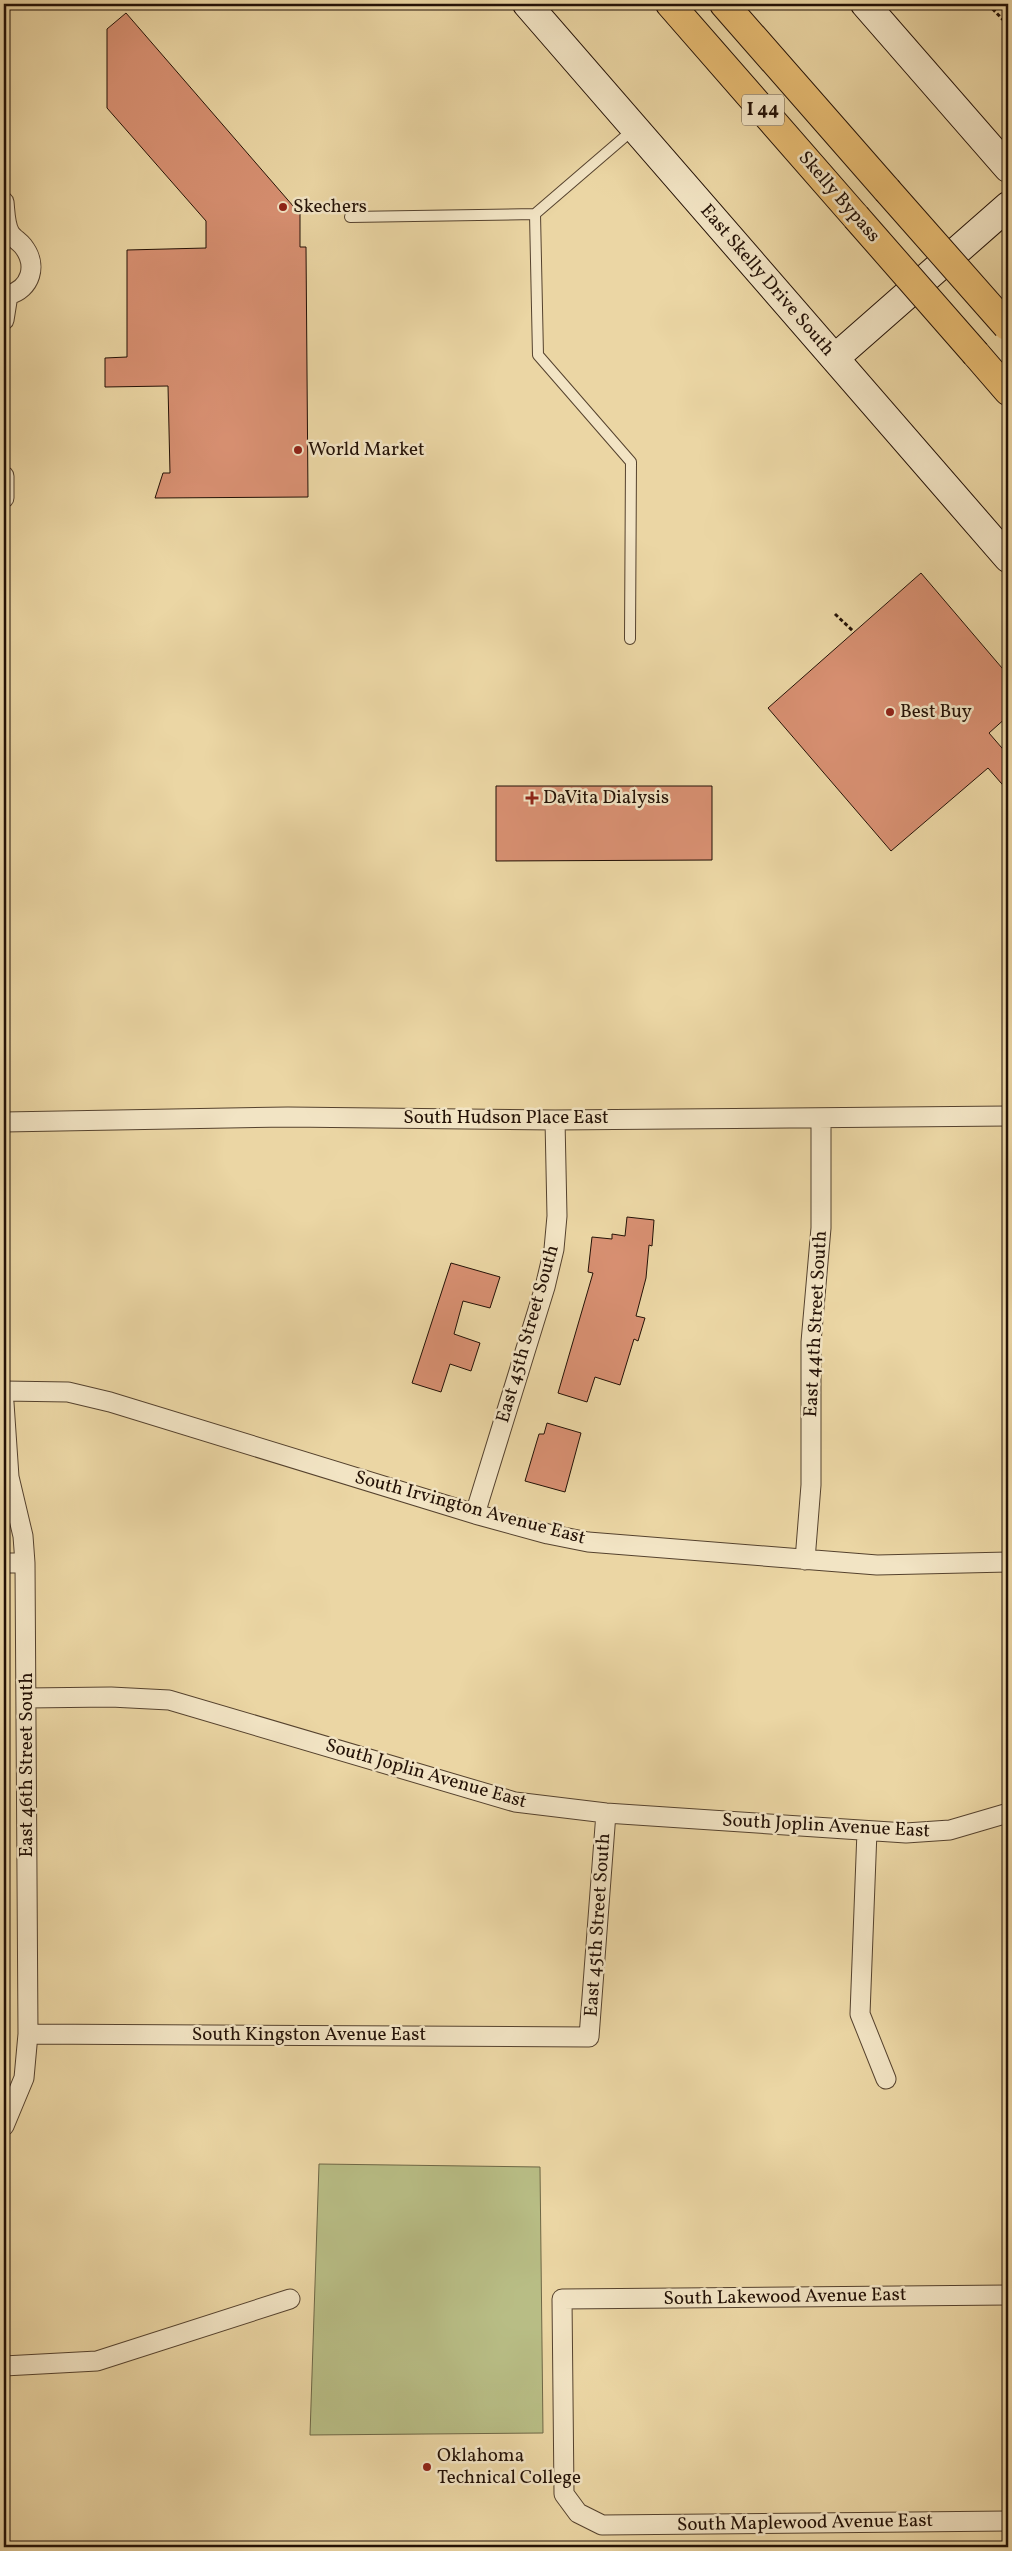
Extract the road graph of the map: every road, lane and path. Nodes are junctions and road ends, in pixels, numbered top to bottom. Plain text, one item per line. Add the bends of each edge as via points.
1 (527, 4) edge
2 (670, 4) edge
3 (724, 4) edge
4 (865, 4) edge
5 (988, 4) edge
6 (1008, 25) edge
7 (635, 128) junction
8 (1008, 168) edge
9 (4, 202) edge
10 (1008, 206) edge
11 (535, 214) junction
12 (350, 217) dead end
13 (6, 235) edge
14 (6, 293) edge
15 (4, 320) edge
16 (1008, 327) edge
17 (835, 358) junction
18 (1008, 391) edge
19 (4, 476) edge
20 (4, 498) edge
21 (1008, 558) edge
22 (835, 614) dead end
23 (854, 632) dead end
24 (630, 639) dead end
25 (1008, 1116) edge
26 (821, 1118) junction
27 (555, 1120) junction
28 (4, 1122) edge
29 (4, 1391) edge
30 (4, 1403) edge
31 (475, 1514) junction
32 (805, 1560) junction
33 (1008, 1562) edge
34 (4, 1563) edge
35 (25, 1563) junction
36 (27, 1698) junction
37 (1008, 1812) edge
38 (606, 1813) junction
39 (868, 1831) junction
40 (28, 2034) junction
41 (589, 2037) joint
42 (886, 2079) dead end
43 (4, 2126) edge
44 (1008, 2294) edge
45 (290, 2299) dead end
46 (4, 2366) edge
47 (1008, 2521) edge
48 (602, 2525) joint

1 - 7 main road, East Skelly Drive South
2 - 18 highway, Skelly Bypass / I 44, bridge
3 - 16 highway, I 44, bridge
4 - 8 main road
5 - 6 path
7 - 11 lane
7 - 17 main road, East Skelly Drive South
9 - 13 street
10 - 17 main road
11 - 12 lane
11 - 24 lane via 538,355 631,462
13 - 14 street via 24,247 31,268 25,287 18,292
14 - 15 street
17 - 21 main road, East Skelly Drive South
19 - 20 street
22 - 23 path
25 - 26 street, South Hudson Place East
26 - 27 street, South Hudson Place East
26 - 32 street, East 44th Street South via 821,1228 811,1342 811,1485
27 - 28 street, South Hudson Place East via 288,1117
27 - 31 street, East 45th Street South via 557,1216 554,1249
29 - 31 street, South Irvington Avenue East via 68,1392 110,1402
30 - 35 street, East 46th Street South via 9,1477 23,1536
31 - 32 street, South Irvington Avenue East via 588,1542
32 - 33 street, South Irvington Avenue East via 876,1565
34 - 35 street
35 - 36 street, East 46th Street South
36 - 38 street, South Joplin Avenue East via 169,1700 515,1802
36 - 40 street, East 46th Street South
37 - 39 street, South Joplin Avenue East via 943,1831
38 - 39 street, South Joplin Avenue East
38 - 41 street, East 45th Street South
39 - 42 street via 860,2014
40 - 41 street, South Kingston Avenue East
40 - 43 street, East 46th Street South via 24,2078
44 - 48 street, South Lakewood Avenue East via 562,2298 564,2494 578,2513
45 - 46 street via 97,2362
47 - 48 street, South Maplewood Avenue East

